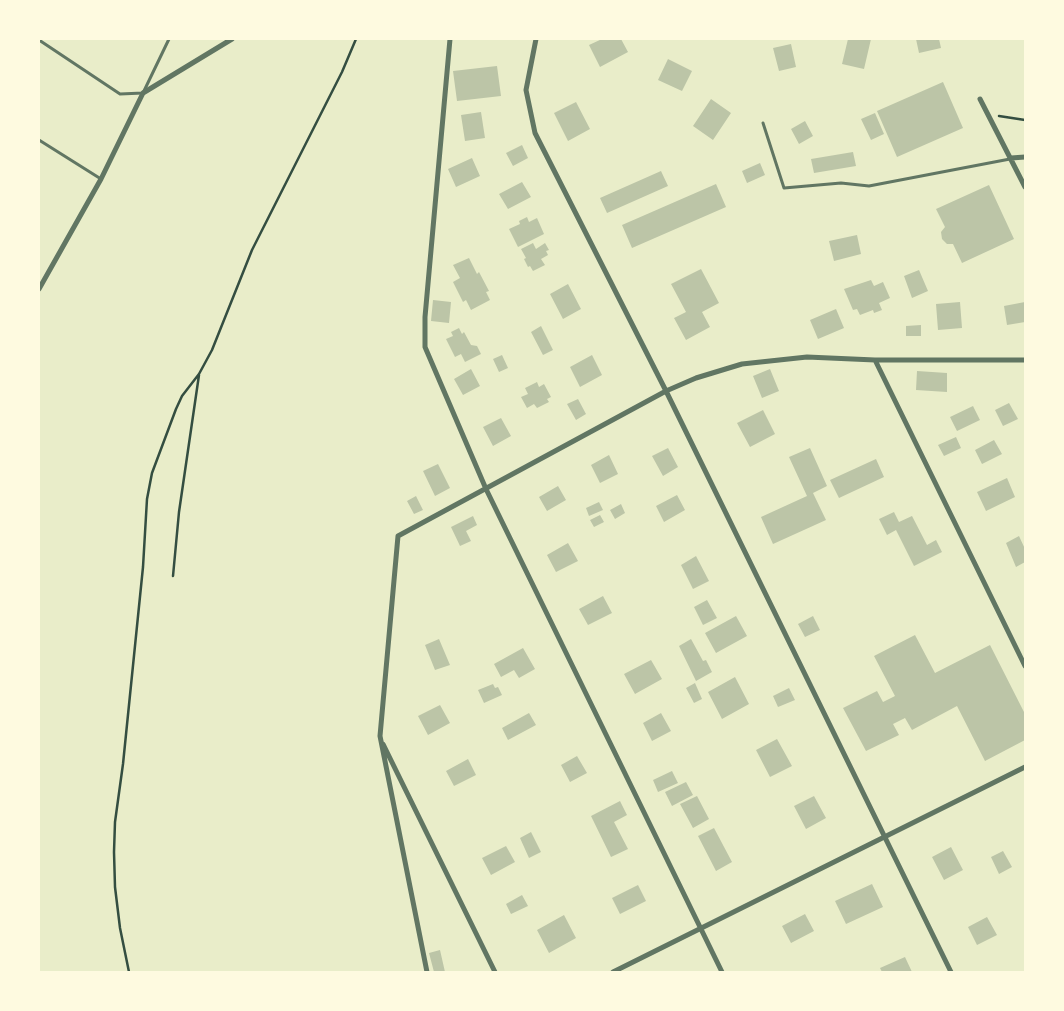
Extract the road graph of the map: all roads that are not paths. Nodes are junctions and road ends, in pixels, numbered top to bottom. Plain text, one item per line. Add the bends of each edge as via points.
1 (169, 39) edge
2 (232, 39) edge
3 (450, 39) edge
4 (536, 39) edge
5 (39, 40) edge
6 (143, 93) junction
7 (980, 99) dead end
8 (763, 123) dead end
9 (39, 140) edge
10 (1011, 158) junction
11 (1025, 158) edge
12 (101, 179) junction
13 (1025, 188) edge
14 (39, 289) edge
15 (875, 360) junction
16 (1025, 360) edge
17 (666, 391) junction
18 (486, 489) junction
19 (1025, 666) edge
20 (380, 736) junction
21 (1025, 767) edge
22 (885, 837) junction
23 (700, 929) junction
24 (427, 972) edge
25 (495, 972) edge
26 (613, 972) edge
27 (722, 972) edge
28 (951, 972) edge

1 - 6 lane
2 - 6 street
3 - 18 street via 425,347
4 - 17 street via 526,90 535,132
5 - 6 lane via 120,94
6 - 12 street
7 - 10 street
8 - 10 lane via 784,188 841,183 869,186
9 - 12 lane
10 - 11 street
10 - 13 street
12 - 14 street
15 - 16 street
15 - 17 street via 807,357 742,364
15 - 19 street
17 - 18 street
17 - 22 street
18 - 20 street via 398,536
18 - 23 street
20 - 24 street
20 - 25 street
21 - 22 street
22 - 23 street
22 - 28 street
23 - 26 street
23 - 27 street

